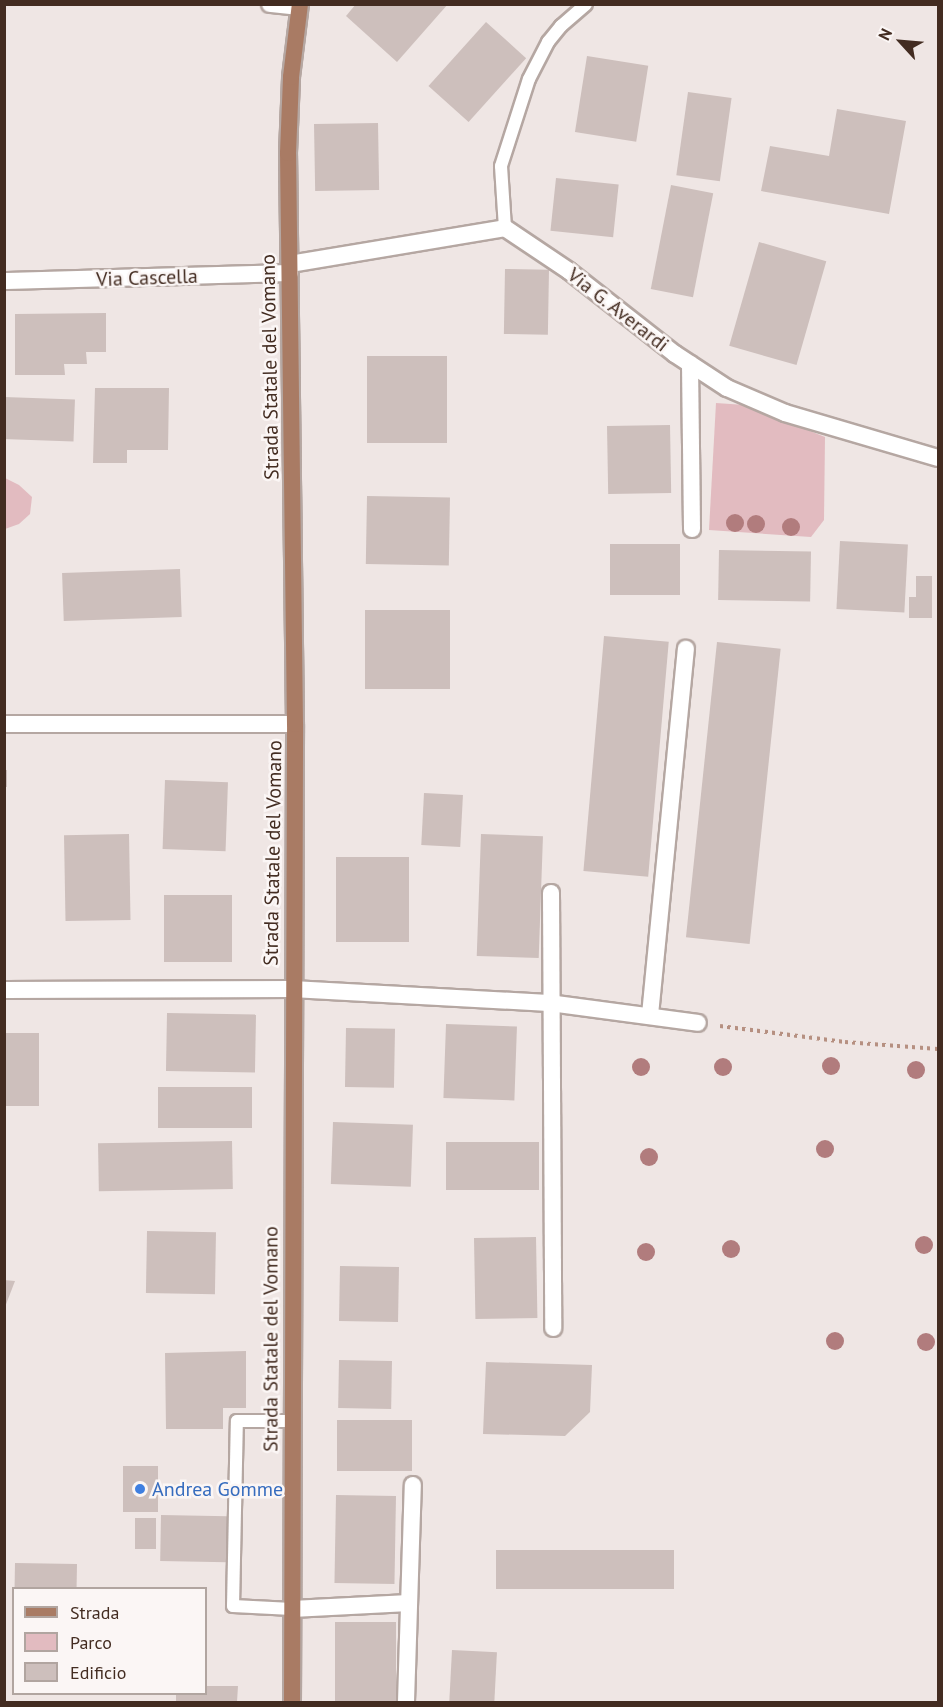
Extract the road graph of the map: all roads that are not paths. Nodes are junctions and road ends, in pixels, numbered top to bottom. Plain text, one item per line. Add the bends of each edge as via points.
1 (270, 4) edge
2 (586, 4) edge
3 (300, 6) edge
4 (505, 228) junction
5 (290, 269) junction
6 (4, 281) edge
7 (690, 364) junction
8 (939, 459) edge
9 (692, 529) dead end
10 (686, 649) dead end
11 (4, 724) edge
12 (295, 724) junction
13 (550, 893) dead end
14 (292, 989) junction
15 (4, 990) edge
16 (549, 1003) junction
17 (650, 1015) junction
18 (698, 1023) road end
19 (553, 1328) dead end
20 (292, 1421) junction
21 (413, 1485) dead end
22 (409, 1603) junction
23 (292, 1609) junction
24 (292, 1702) edge
25 (406, 1702) edge

1 - 3 street
2 - 4 lane via 548,42 529,79 501,166
3 - 5 main road, Strada Statale del Vomano via 289,110
4 - 5 street
4 - 7 street, Via G. Averardi via 569,271
5 - 6 street, Via Cascella
5 - 12 main road, Strada Statale del Vomano
7 - 8 street, Via G. Averardi via 727,388 773,409
7 - 9 street
10 - 17 street
11 - 12 street
12 - 14 main road, Strada Statale del Vomano
13 - 16 street
14 - 15 street
14 - 16 street
14 - 20 main road, Strada Statale del Vomano
16 - 17 street
16 - 19 street
17 - 18 street
20 - 23 main road, Strada Statale del Vomano
20 - 23 lane via 237,1421 233,1606
21 - 22 street
22 - 23 street
22 - 25 street
23 - 24 main road, Strada Statale del Vomano

